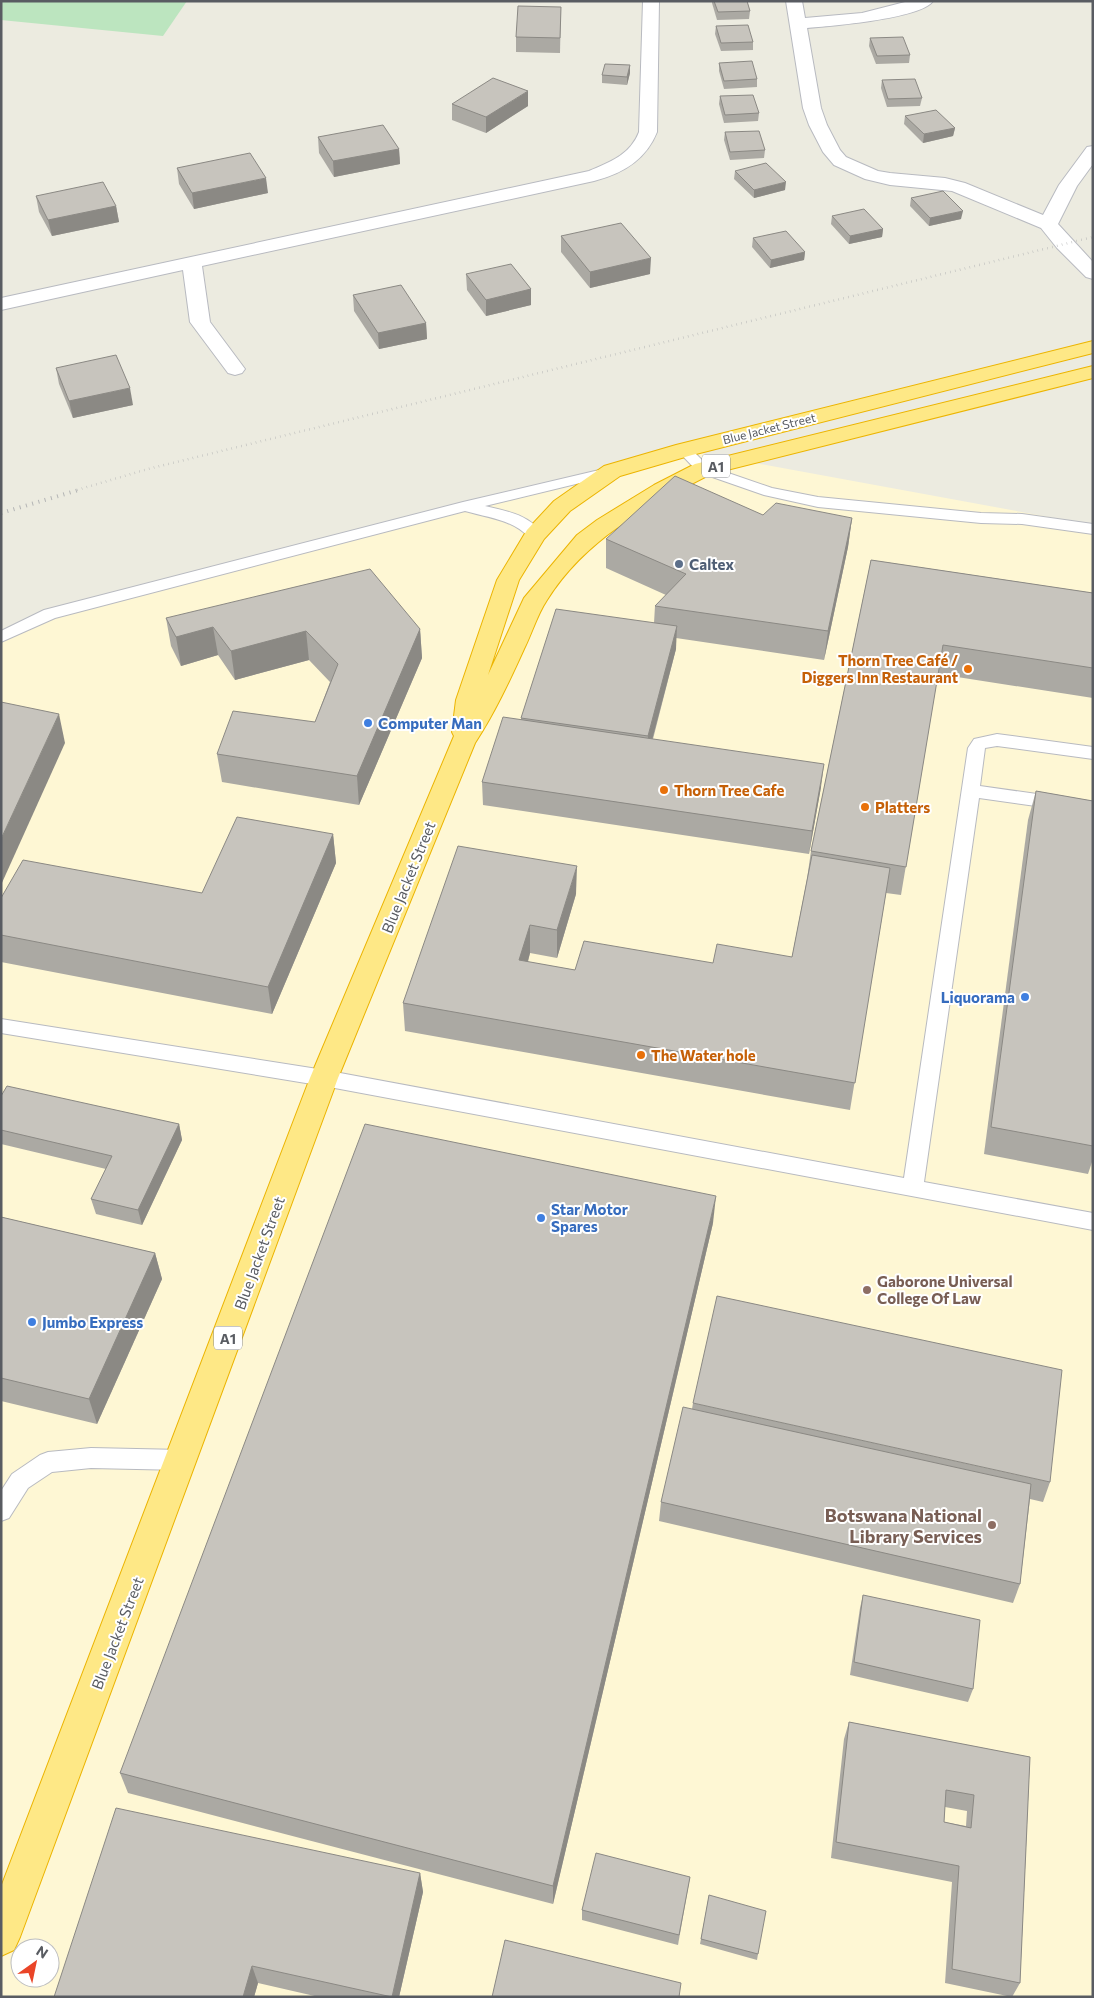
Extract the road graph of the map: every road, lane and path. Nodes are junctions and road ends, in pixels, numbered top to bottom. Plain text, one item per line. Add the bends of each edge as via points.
1 (651, 1) edge
2 (794, 1) edge
3 (925, 1) edge
4 (798, 23) junction
5 (1093, 151) edge
6 (1048, 224) junction
7 (192, 262) junction
8 (1093, 273) edge
9 (1, 304) edge
10 (1093, 347) edge
11 (236, 369) dead end
12 (1093, 372) edge
13 (684, 450) junction
14 (703, 469) junction
15 (612, 471) junction
16 (464, 507) junction
17 (1093, 529) edge
18 (535, 535) junction
19 (1, 637) edge
20 (463, 742) junction
21 (1093, 753) edge
22 (971, 791) junction
23 (1093, 808) edge
24 (1, 1026) edge
25 (324, 1078) junction
26 (913, 1188) junction
27 (1093, 1222) edge
28 (182, 1460) junction
29 (1, 1511) edge
30 (1, 1937) edge

1 - 7 street via 648,132 644,145 616,166 594,175
2 - 4 street
3 - 4 street via 877,16
4 - 6 street via 812,108 832,152 840,161 890,179 958,187
5 - 6 street via 1068,185
6 - 8 street
7 - 9 street
7 - 11 street via 200,322
10 - 13 highway, Blue Jacket Street / A1
12 - 14 highway, Blue Jacket Street / A1
13 - 14 lane
13 - 15 highway, Blue Jacket Street / A1
14 - 17 lane via 769,492 818,502 1022,519
14 - 20 highway, Blue Jacket Street / A1 via 605,525 570,556 536,598 485,708
15 - 16 lane
15 - 18 highway, Blue Jacket Street / A1 via 562,506
16 - 18 lane via 512,518 530,528
16 - 19 lane via 50,614
18 - 20 highway, Blue Jacket Street / A1 via 508,580 492,625 468,700
20 - 25 highway, Blue Jacket Street / A1
21 - 22 lane via 997,740 980,743 976,748
22 - 23 lane
22 - 26 lane
24 - 25 lane
25 - 26 lane
25 - 28 highway, Blue Jacket Street / A1
26 - 27 lane
28 - 29 lane via 91,1458 48,1462 20,1481
28 - 30 highway, Blue Jacket Street / A1

